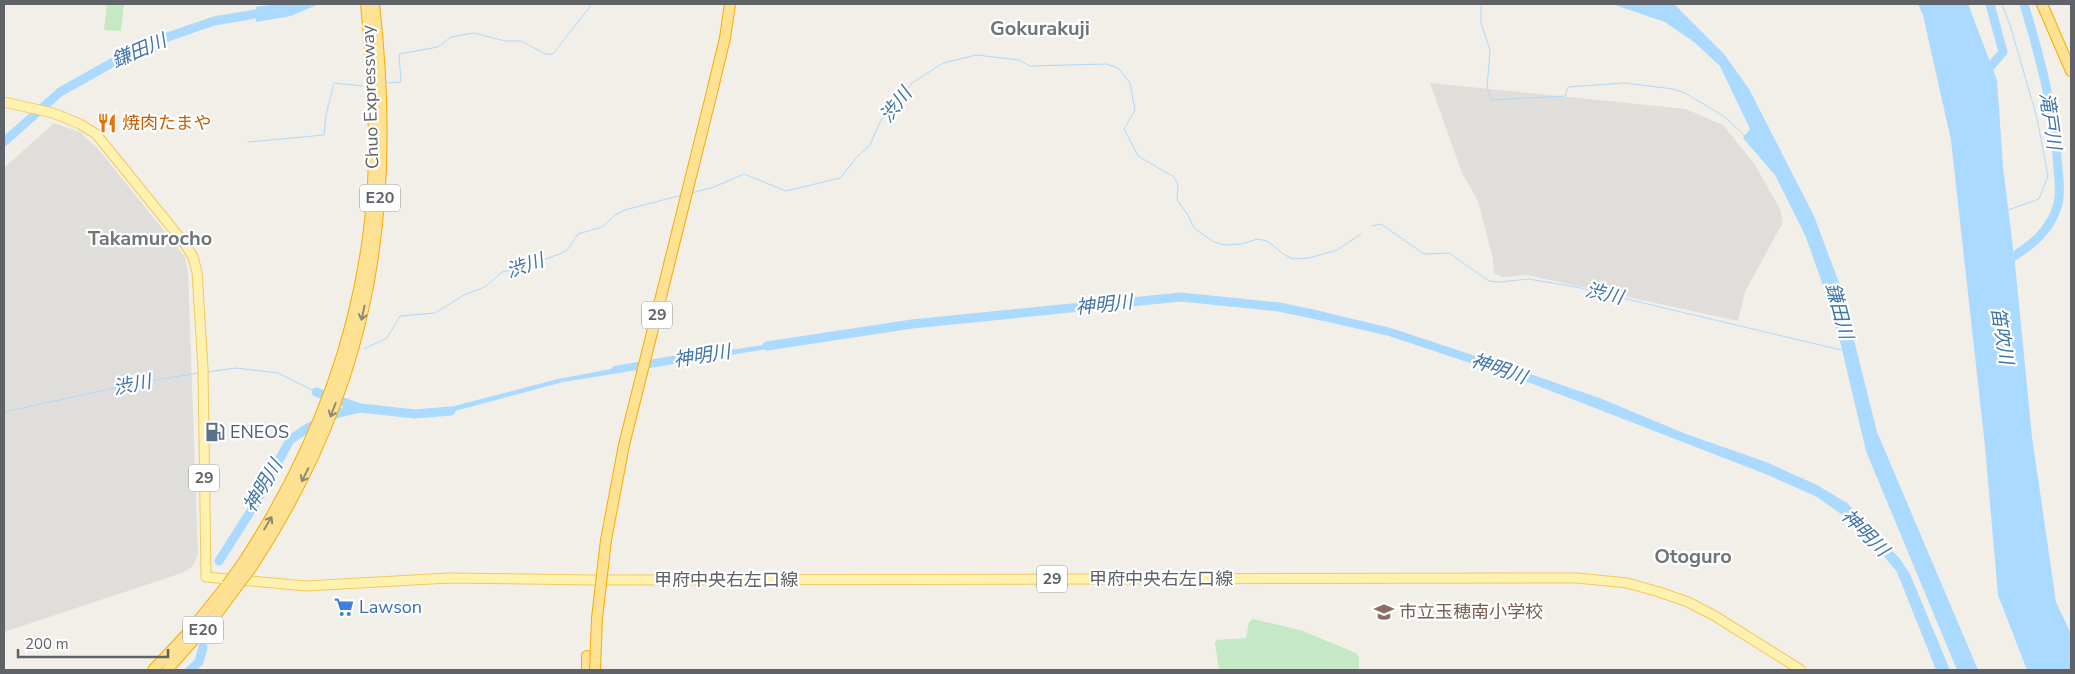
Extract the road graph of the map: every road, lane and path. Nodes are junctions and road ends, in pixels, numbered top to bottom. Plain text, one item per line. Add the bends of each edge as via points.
1 (366, 4) edge
2 (374, 4) edge
3 (726, 4) edge
4 (730, 4) edge
5 (2042, 4) edge
6 (2071, 72) edge
7 (716, 75) junction
8 (4, 102) edge
9 (337, 388) junction
10 (606, 540) junction
11 (231, 587) junction
12 (587, 656) dead end
13 (153, 670) edge
14 (167, 670) edge
15 (587, 670) edge
16 (595, 670) edge
17 (602, 670) edge
18 (1801, 670) edge

1 - 9 highway, Chuo Expressway / E20 via 374,111 373,187 366,251
2 -> 9 highway, Chuo Expressway / E20 via 382,110 380,196 359,332
3 - 7 highway
4 - 7 highway
5 - 6 highway
7 - 10 highway, 29 via 624,445
8 - 18 main road, 甲府中央右左口線 / 29 via 45,111 80,124 96,134 189,249 197,272 203,368 206,577 306,586 449,578 1577,578 1627,584 1688,602
9 - 11 highway, Chuo Expressway / E20, bridge via 321,429 247,566
10 - 16 highway, 29, bridge
10 - 17 highway, 29, bridge
11 - 13 highway, Chuo Expressway / E20
11 - 14 highway, Chuo Expressway / E20 via 216,615
12 - 15 highway

